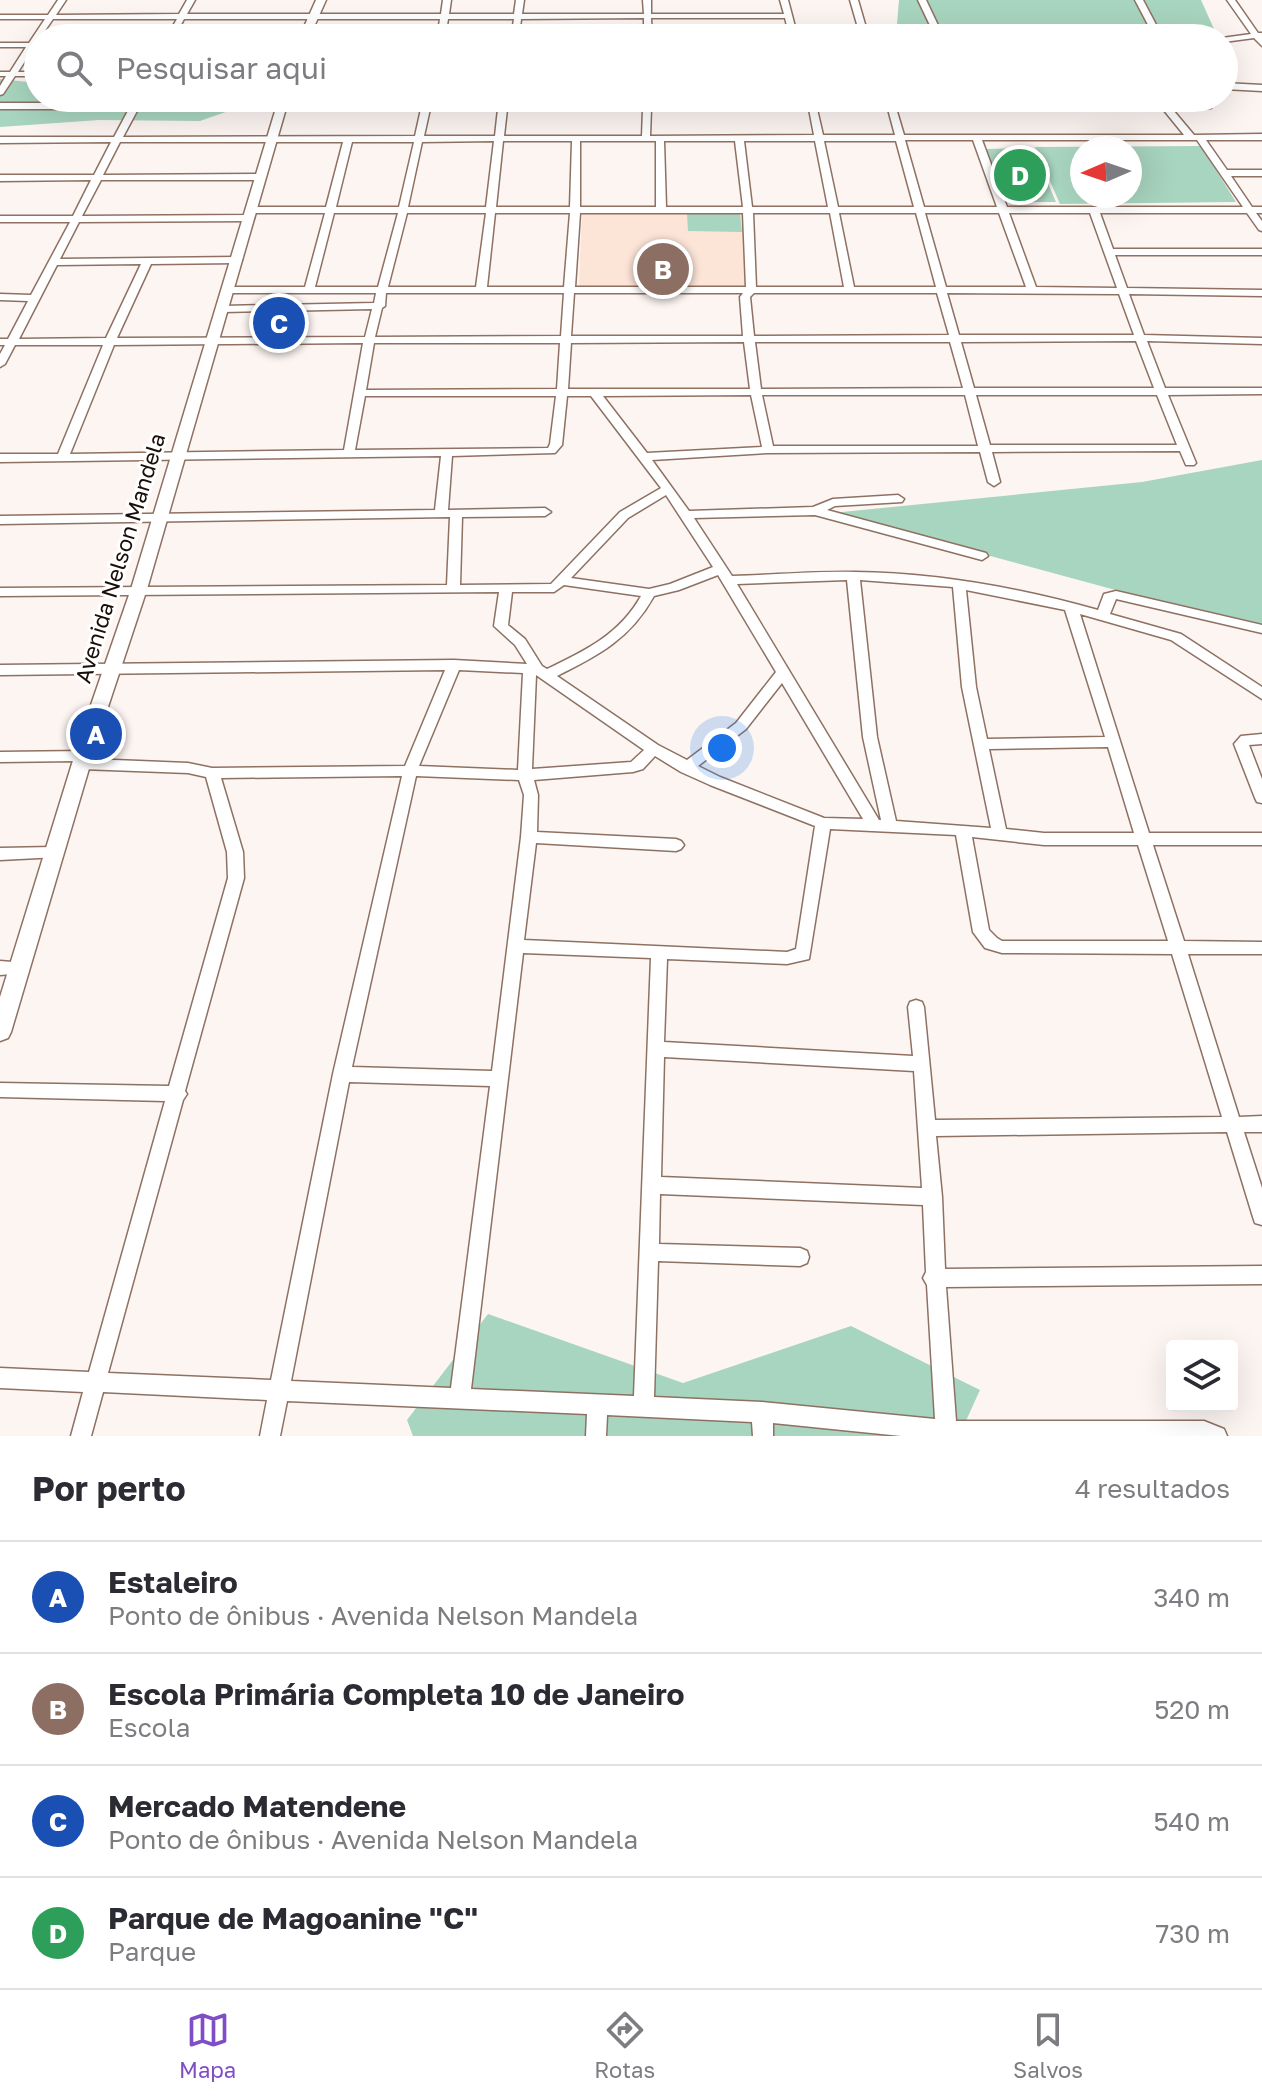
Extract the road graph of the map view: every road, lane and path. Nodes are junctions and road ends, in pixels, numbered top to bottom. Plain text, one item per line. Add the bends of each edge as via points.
1 (62, 0) edge
2 (191, 0) edge
3 (321, 0) edge
4 (447, 0) edge
5 (520, 0) edge
6 (647, 0) edge
7 (784, 0) edge
8 (854, 0) edge
9 (922, 0) edge
10 (1139, 0) edge
11 (1231, 0) edge
12 (444, 16) junction
13 (519, 16) junction
14 (789, 16) junction
15 (0, 17) edge
16 (50, 17) junction
17 (183, 17) junction
18 (313, 17) junction
19 (649, 17) junction
20 (46, 24) edge
21 (179, 24) edge
22 (310, 24) edge
23 (443, 24) edge
24 (518, 24) edge
25 (649, 24) edge
26 (791, 24) edge
27 (861, 24) edge
28 (933, 24) edge
29 (1152, 24) edge
30 (1259, 35) edge
31 (1238, 38) edge
32 (1262, 44) edge
33 (0, 45) edge
34 (24, 45) edge
35 (24, 60) edge
36 (0, 74) edge
37 (13, 74) junction
38 (24, 74) edge
39 (1238, 87) edge
40 (1262, 88) edge
41 (0, 92) edge
42 (24, 105) edge
43 (0, 106) edge
44 (131, 112) edge
45 (279, 112) edge
46 (425, 112) edge
47 (502, 112) edge
48 (647, 112) edge
49 (814, 112) edge
50 (893, 112) edge
51 (1171, 112) edge
52 (1262, 137) edge
53 (1196, 138) junction
54 (499, 139) junction
55 (646, 139) junction
56 (660, 139) junction
57 (821, 139) junction
58 (901, 139) junction
59 (977, 139) junction
60 (0, 140) edge
61 (116, 140) junction
62 (418, 140) junction
63 (576, 140) junction
64 (739, 140) junction
65 (270, 141) junction
66 (348, 141) junction
67 (1225, 173) junction
68 (1262, 173) edge
69 (260, 177) junction
70 (0, 178) edge
71 (96, 178) junction
72 (330, 210) junction
73 (403, 210) junction
74 (489, 210) junction
75 (575, 210) junction
76 (661, 210) junction
77 (748, 210) junction
78 (921, 210) junction
79 (1003, 210) junction
80 (1094, 210) junction
81 (1256, 210) edge
82 (833, 211) junction
83 (250, 214) junction
84 (0, 219) edge
85 (76, 219) junction
86 (1262, 228) edge
87 (1111, 252) junction
88 (1262, 252) edge
89 (237, 260) junction
90 (147, 261) junction
91 (56, 262) junction
92 (228, 290) junction
93 (571, 290) junction
94 (751, 290) junction
95 (850, 290) junction
96 (940, 290) junction
97 (1032, 290) junction
98 (1125, 290) junction
99 (309, 291) junction
100 (382, 291) junction
101 (481, 291) junction
102 (1262, 293) edge
103 (0, 297) edge
104 (36, 298) junction
105 (380, 306) junction
106 (223, 309) junction
107 (955, 338) junction
108 (1140, 338) junction
109 (566, 339) junction
110 (748, 339) junction
111 (369, 340) junction
112 (110, 341) junction
113 (1262, 341) edge
114 (6, 342) edge
115 (212, 342) junction
116 (0, 364) edge
117 (1162, 390) junction
118 (1262, 391) edge
119 (755, 392) junction
120 (969, 392) junction
121 (360, 393) junction
122 (562, 393) junction
123 (595, 393) junction
124 (1183, 448) junction
125 (768, 450) junction
126 (447, 451) junction
127 (984, 451) junction
128 (349, 452) junction
129 (177, 455) junction
130 (63, 457) junction
131 (645, 457) junction
132 (0, 458) edge
133 (1190, 463) dead end
134 (994, 482) dead end
135 (668, 489) junction
136 (898, 499) dead end
137 (815, 511) junction
138 (545, 512) dead end
139 (456, 514) junction
140 (441, 515) junction
141 (686, 515) junction
142 (159, 517) junction
143 (0, 520) edge
144 (982, 556) dead end
145 (725, 574) junction
146 (853, 576) junction
147 (561, 581) junction
148 (959, 584) junction
149 (453, 587) junction
150 (506, 588) junction
151 (139, 589) junction
152 (0, 592) edge
153 (649, 593) junction
154 (1071, 607) junction
155 (1103, 616) junction
156 (1262, 629) edge
157 (454, 665) junction
158 (111, 668) junction
159 (0, 670) edge
160 (538, 671) junction
161 (783, 672) junction
162 (1262, 694) edge
163 (1262, 739) edge
164 (1111, 742) junction
165 (980, 744) junction
166 (653, 749) junction
167 (0, 757) edge
168 (84, 760) junction
169 (686, 768) junction
170 (410, 771) junction
171 (212, 773) junction
172 (525, 775) junction
173 (1262, 798) edge
174 (823, 823) junction
175 (882, 825) junction
176 (963, 830) junction
177 (1000, 834) junction
178 (529, 837) junction
179 (1142, 838) junction
180 (1262, 839) edge
181 (676, 845) dead end
182 (53, 853) junction
183 (0, 854) edge
184 (1177, 945) junction
185 (515, 946) junction
186 (1262, 948) edge
187 (659, 952) junction
188 (9, 968) edge
189 (916, 1007) dead end
190 (0, 1032) edge
191 (656, 1049) junction
192 (922, 1064) junction
193 (342, 1074) junction
194 (500, 1079) junction
195 (0, 1090) edge
196 (178, 1094) junction
197 (1233, 1124) junction
198 (1262, 1124) edge
199 (929, 1128) junction
200 (651, 1185) junction
201 (933, 1197) junction
202 (1262, 1217) edge
203 (648, 1252) junction
204 (800, 1257) dead end
205 (1262, 1275) edge
206 (933, 1278) junction
207 (0, 1378) edge
208 (96, 1381) junction
209 (279, 1392) junction
210 (460, 1397) junction
211 (597, 1404) junction
212 (644, 1406) junction
213 (762, 1412) junction
214 (957, 1432) edge
215 (81, 1436) edge
216 (270, 1436) edge
217 (596, 1436) edge
218 (763, 1436) edge
219 (1217, 1436) edge

1 - 16 street
2 - 17 street
3 - 18 street
4 - 12 street
5 - 13 street
6 - 19 street
7 - 14 street
8 - 27 street
9 - 28 street
10 - 29 street
11 - 30 street
12 - 13 street
12 - 18 street
12 - 23 street
13 - 19 street
13 - 24 street
14 - 19 street
14 - 26 street
15 - 16 street
16 - 17 street
16 - 20 street
17 - 18 street
17 - 21 street
18 - 22 street
19 - 25 street
30 - 31 street
30 - 32 street
33 - 34 street
35 - 37 street
36 - 37 street
37 - 38 street
37 - 41 street
39 - 40 street
42 - 43 street
44 - 61 street
45 - 65 street, Avenida Nelson Mandela
46 - 62 street
47 - 54 street
48 - 55 street
49 - 57 street
50 - 58 street
51 - 53 street
52 - 53 street
53 - 59 street
53 - 67 street
54 - 62 street
54 - 63 street
54 - 74 street
55 - 56 street
55 - 63 street
56 - 64 street
56 - 76 street
57 - 58 street
57 - 64 street
57 - 82 street
58 - 59 street
58 - 78 street
59 - 79 street
60 - 61 street
61 - 65 street
61 - 71 street
62 - 66 street
62 - 73 street
63 - 75 street
64 - 77 street
65 - 66 street
65 - 69 street, Avenida Nelson Mandela
66 - 72 street
67 - 68 street
67 - 81 street
69 - 71 street
69 - 83 street, Avenida Nelson Mandela
70 - 71 street
71 - 85 street
72 - 73 street
72 - 83 street
72 - 99 street
73 - 74 street
73 - 100 street
74 - 75 street
74 - 101 street
75 - 76 street
75 - 93 street
76 - 77 street
77 - 82 street
77 - 94 street
78 - 79 street
78 - 82 street
78 - 96 street
79 - 80 street
79 - 97 street
80 - 81 street
80 - 87 street
81 - 86 street
82 - 95 street
83 - 85 street
83 - 89 street, Avenida Nelson Mandela
84 - 85 street
85 - 91 street
87 - 88 street
87 - 98 street
89 - 90 street
89 - 92 street, Avenida Nelson Mandela
90 - 91 street
90 - 112 street
91 - 104 street
92 - 99 street
92 - 106 street, Avenida Nelson Mandela
93 - 94 street
93 - 101 street
93 - 109 street
94 - 95 street
94 - 110 street via 745,297
95 - 96 street
96 - 97 street
96 - 107 street
97 - 98 street
98 - 102 street
98 - 108 street
99 - 100 street
100 - 101 street
100 - 105 street
103 - 104 street
104 - 114 street
105 - 106 street
105 - 111 street
106 - 115 street, Avenida Nelson Mandela
107 - 108 street
107 - 110 street
107 - 120 street
108 - 113 street
108 - 117 street
109 - 110 street
109 - 111 street
109 - 122 street
110 - 119 street
111 - 115 street
111 - 121 street
112 - 114 street
112 - 115 street
112 - 130 street
114 - 116 street
115 - 129 street, Avenida Nelson Mandela
117 - 118 street
117 - 120 street
117 - 124 street
119 - 120 street
119 - 123 street
119 - 125 street
120 - 127 street
121 - 122 street
121 - 128 street
122 - 123 street
122 - 126 street via 551,451
123 - 131 street
124 - 127 street
124 - 133 street
125 - 127 street
125 - 131 street
126 - 128 street
126 - 140 street
127 - 134 street
128 - 129 street
129 - 130 street
129 - 142 street, Avenida Nelson Mandela
130 - 132 street
131 - 135 street
135 - 141 street
135 - 147 street via 624,515
136 - 137 street via 833,503
137 - 141 street
137 - 144 street
138 - 139 street
139 - 140 street
139 - 149 street
140 - 142 street
141 - 145 street
142 - 143 street
142 - 151 street, Avenida Nelson Mandela
145 - 146 street
145 - 153 street
145 - 161 street
146 - 148 street
146 - 175 street
147 - 150 street via 546,589
147 - 153 street
148 - 154 street
148 - 165 street
149 - 150 street
149 - 151 street
150 - 160 street via 501,626 520,642
151 - 152 street
151 - 158 street, Avenida Nelson Mandela
153 - 160 street via 620,636
154 - 155 street
154 - 164 street
155 - 156 street via 1109,597 1116,595
155 - 162 street via 1176,637
157 - 158 street
157 - 160 street
157 - 170 street
158 - 159 street
158 - 168 street, Avenida Nelson Mandela
160 - 166 street
160 - 172 street
161 - 169 street via 741,726
161 - 175 street
163 - 173 street via 1241,744
164 - 165 street
164 - 179 street
165 - 177 street
166 - 169 street
166 - 172 street via 633,767
167 - 168 street
168 - 171 street
168 - 182 street, Avenida Nelson Mandela
169 - 174 street
170 - 171 street
170 - 172 street
170 - 193 street
171 - 196 street via 235,852 236,878
172 - 178 street via 531,795
174 - 175 street
174 - 187 street via 803,954 787,958
175 - 176 street
176 - 177 street
176 - 184 street via 981,932 991,943 1022,948
177 - 179 street
178 - 181 street
178 - 185 street
179 - 180 street
179 - 184 street
182 - 183 street
182 - 188 street, Avenida Nelson Mandela
184 - 186 street
184 - 197 street
185 - 187 street
185 - 194 street
187 - 191 street
188 - 190 street, Avenida Nelson Mandela
189 - 192 street
191 - 192 street
191 - 200 street
192 - 199 street
193 - 194 street
193 - 209 street
194 - 210 street
195 - 196 street
196 - 208 street
197 - 198 street
197 - 199 street
197 - 202 street
199 - 201 street
200 - 201 street
200 - 203 street
201 - 206 street
203 - 204 street
203 - 212 street
205 - 206 street
206 - 214 street
207 - 208 street
208 - 209 street
208 - 215 street
209 - 210 street
209 - 216 street
210 - 211 street
211 - 212 street
211 - 217 street
212 - 213 street
213 - 214 street
213 - 218 street
214 - 219 street via 1204,1431

